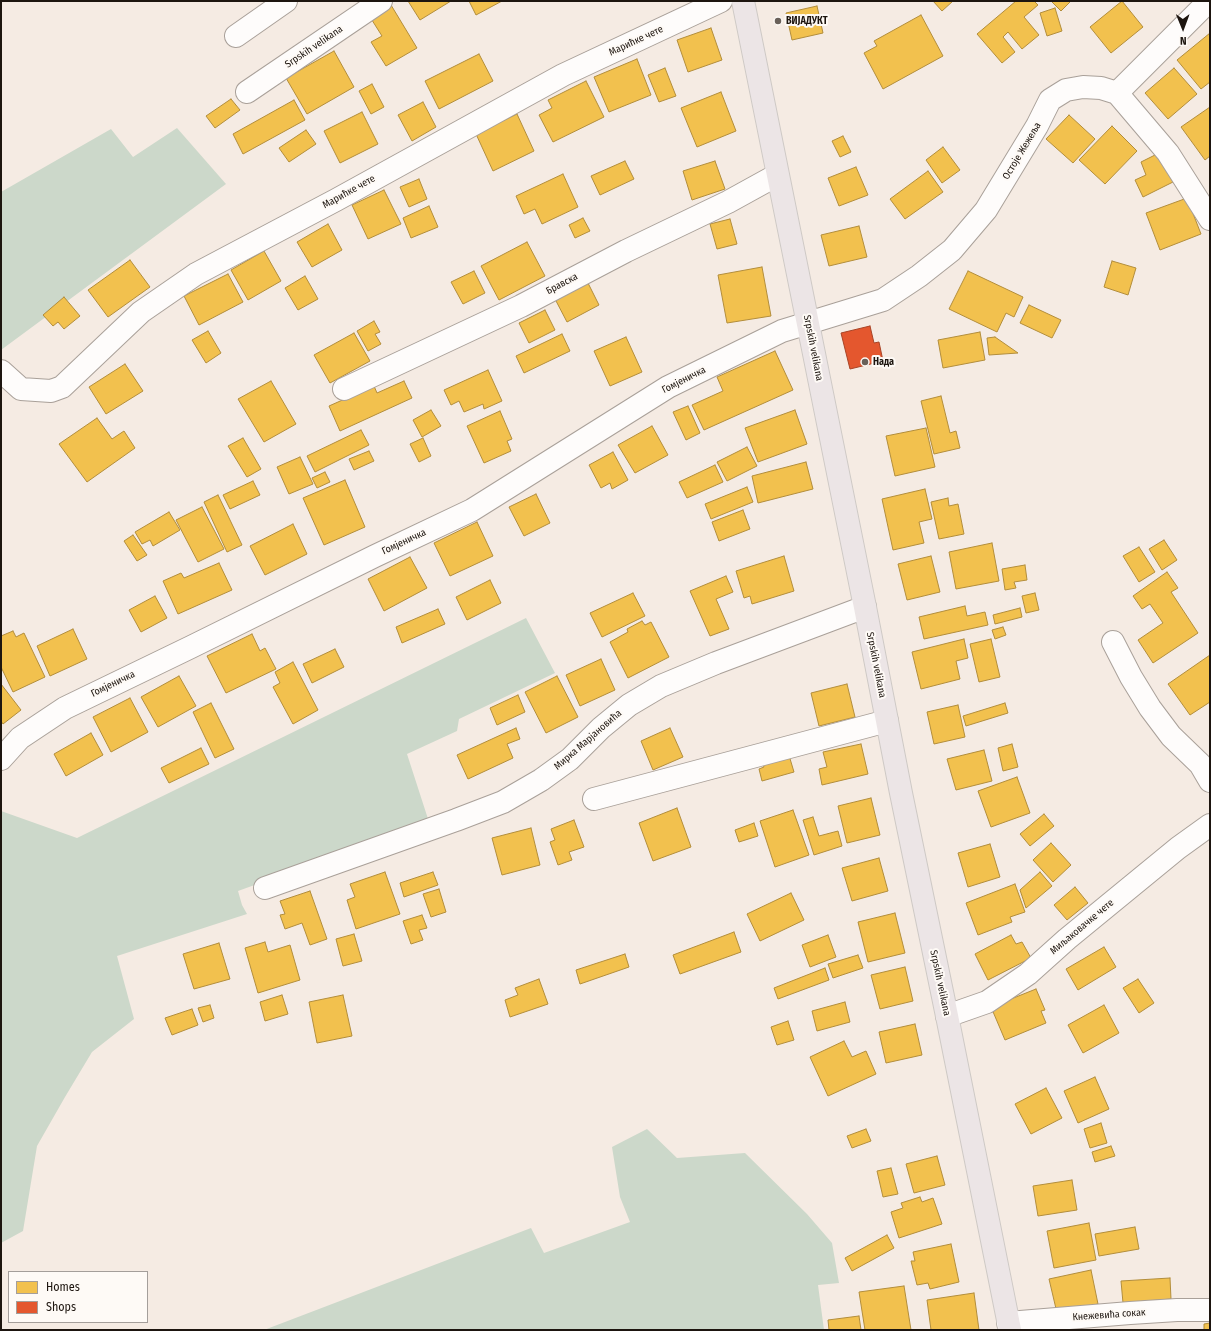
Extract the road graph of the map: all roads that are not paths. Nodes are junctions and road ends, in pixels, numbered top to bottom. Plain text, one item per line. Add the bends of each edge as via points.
1 (286, 1) edge
2 (381, 1) edge
3 (721, 1) edge
4 (743, 1) edge
5 (1209, 1) edge
6 (236, 36) dead end
7 (247, 92) dead end
8 (1116, 93) junction
9 (777, 175) junction
10 (1210, 219) edge
11 (808, 323) junction
12 (1, 371) edge
13 (344, 390) dead end
14 (865, 607) junction
15 (1113, 642) dead end
16 (887, 721) junction
17 (1, 759) edge
18 (1210, 781) edge
19 (594, 799) dead end
20 (1210, 825) edge
21 (265, 888) dead end
22 (947, 1016) junction
23 (1210, 1310) edge
24 (1009, 1327) edge

1 - 6 street
2 - 7 street, Srpskih velikana
3 - 12 street, Марићке чете via 563,75 196,274 142,312 62,387 51,391 21,390
4 - 9 main road, Srpskih velikana
5 - 8 street
8 - 10 street via 1168,153
8 - 11 street, Остоје Жежеља via 1101,88 1083,87 1066,90 1050,100 986,210 952,250 883,300
9 - 11 main road, Srpskih velikana
9 - 13 street, Бравска via 728,202 626,250 522,306
11 - 14 main road, Srpskih velikana
11 - 17 street, Гомјеничка via 782,331 668,387 472,510 65,708 20,738
14 - 16 main road, Srpskih velikana
14 - 21 street, Мирка Марјановића via 660,686 629,705 570,759 547,776 503,802
15 - 18 street via 1150,708 1172,736 1200,764
16 - 19 street
16 - 22 main road, Srpskih velikana
20 - 22 street, Миљаковачке чете via 1178,848 1028,974 987,1002
22 - 24 main road, Srpskih velikana
23 - 24 street, Кнежевића сокак via 1130,1313

